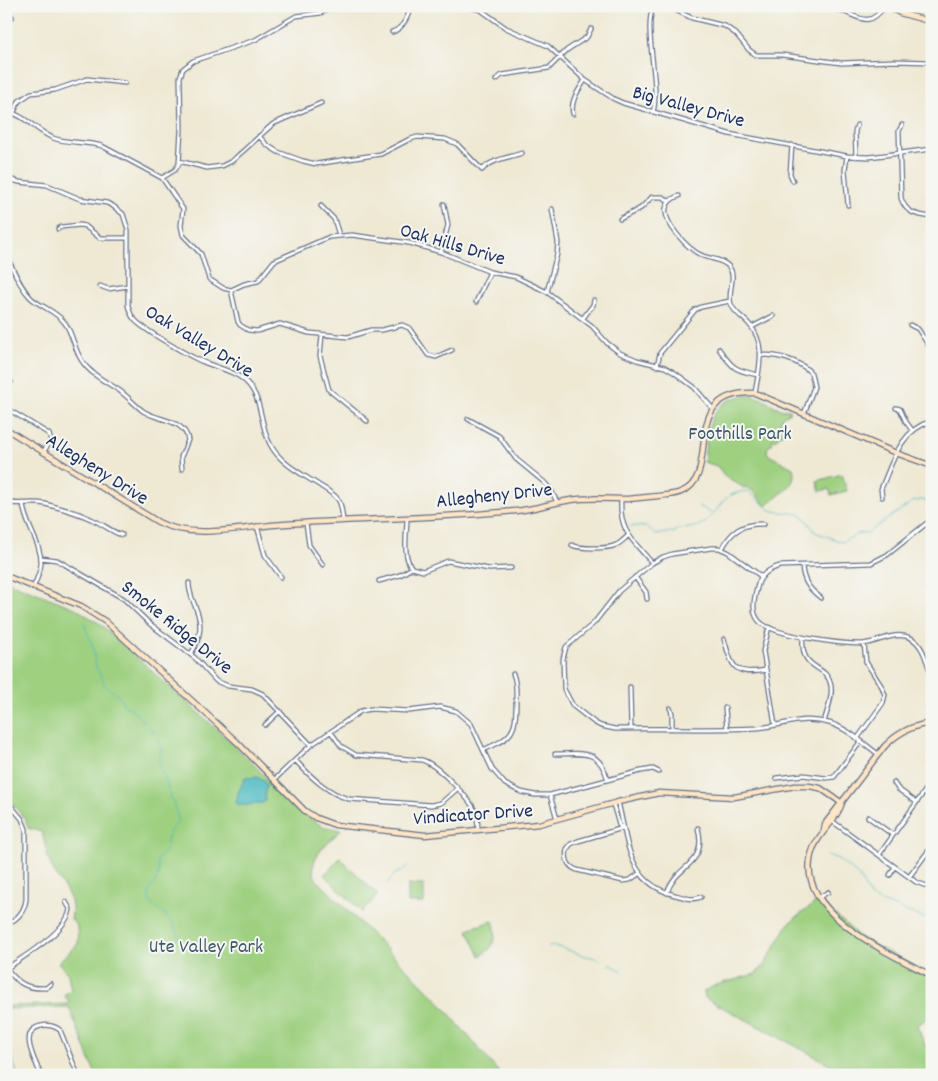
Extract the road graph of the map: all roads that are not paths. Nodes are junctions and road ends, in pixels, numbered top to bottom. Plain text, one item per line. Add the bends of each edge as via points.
1 (332, 6) edge
2 (411, 6) edge
3 (466, 6) edge
4 (654, 6) edge
5 (667, 6) edge
6 (826, 6) edge
7 (886, 6) edge
8 (6, 17) edge
9 (12, 17) dead end
10 (932, 22) edge
11 (591, 29) dead end
12 (392, 32) dead end
13 (561, 56) junction
14 (932, 62) edge
15 (496, 80) dead end
16 (585, 80) junction
17 (125, 83) dead end
18 (321, 103) dead end
19 (6, 111) edge
20 (14, 112) junction
21 (653, 112) junction
22 (573, 114) dead end
23 (857, 125) dead end
24 (902, 125) dead end
25 (259, 136) junction
26 (792, 145) junction
27 (932, 149) edge
28 (116, 153) junction
29 (522, 153) dead end
30 (900, 154) junction
31 (847, 156) junction
32 (856, 157) junction
33 (113, 159) dead end
34 (180, 161) junction
35 (6, 178) edge
36 (162, 178) junction
37 (793, 182) dead end
38 (679, 196) dead end
39 (669, 201) junction
40 (444, 204) dead end
41 (848, 205) dead end
42 (321, 206) dead end
43 (552, 209) dead end
44 (932, 217) edge
45 (620, 219) dead end
46 (58, 229) dead end
47 (339, 235) junction
48 (128, 238) junction
49 (441, 252) junction
50 (6, 255) edge
51 (490, 272) junction
52 (100, 286) dead end
53 (128, 286) junction
54 (231, 290) junction
55 (547, 292) junction
56 (594, 300) dead end
57 (730, 301) junction
58 (476, 302) dead end
59 (773, 316) dead end
60 (583, 318) junction
61 (910, 325) dead end
62 (752, 328) junction
63 (322, 335) junction
64 (719, 349) dead end
65 (452, 350) dead end
66 (932, 351) edge
67 (761, 355) junction
68 (657, 366) junction
69 (758, 375) junction
70 (96, 376) junction
71 (6, 379) edge
72 (93, 381) dead end
73 (6, 390) edge
74 (755, 393) junction
75 (6, 408) edge
76 (896, 408) dead end
77 (713, 409) junction
78 (804, 414) junction
79 (468, 419) dead end
80 (367, 421) dead end
81 (932, 421) edge
82 (6, 429) edge
83 (912, 430) junction
84 (43, 452) junction
85 (896, 453) junction
86 (932, 466) edge
87 (182, 469) dead end
88 (882, 497) dead end
89 (621, 499) junction
90 (6, 502) edge
91 (23, 503) junction
92 (557, 503) junction
93 (407, 518) junction
94 (932, 519) edge
95 (342, 520) junction
96 (306, 523) junction
97 (764, 524) dead end
98 (258, 526) junction
99 (122, 535) dead end
100 (629, 535) junction
101 (572, 545) dead end
102 (722, 549) junction
103 (41, 558) junction
104 (652, 563) junction
105 (323, 565) dead end
106 (802, 566) junction
107 (412, 568) junction
108 (512, 568) dead end
109 (6, 576) edge
110 (281, 577) dead end
111 (635, 577) junction
112 (762, 577) junction
113 (378, 581) dead end
114 (189, 583) dead end
115 (34, 586) junction
116 (646, 598) dead end
117 (821, 598) dead end
118 (769, 628) junction
119 (803, 638) junction
120 (724, 639) dead end
121 (864, 644) junction
122 (191, 654) junction
123 (766, 670) junction
124 (513, 674) dead end
125 (932, 678) edge
126 (630, 687) dead end
127 (932, 695) edge
128 (670, 708) dead end
129 (725, 708) dead end
130 (280, 711) junction
131 (824, 722) junction
132 (931, 723) edge
133 (265, 725) dead end
134 (775, 725) junction
135 (672, 728) junction
136 (630, 729) junction
137 (727, 729) junction
138 (331, 732) junction
139 (859, 740) junction
140 (311, 744) junction
141 (483, 750) junction
142 (555, 754) dead end
143 (878, 754) junction
144 (929, 756) dead end
145 (295, 760) junction
146 (932, 766) edge
147 (659, 772) dead end
148 (776, 778) dead end
149 (274, 780) junction
150 (608, 780) junction
151 (932, 781) edge
152 (894, 783) dead end
153 (457, 789) junction
154 (550, 795) junction
155 (6, 800) edge
156 (916, 802) junction
157 (615, 803) junction
158 (842, 803) junction
159 (8, 805) edge
160 (868, 817) dead end
161 (557, 819) junction
162 (832, 821) junction
163 (623, 828) junction
164 (698, 828) dead end
165 (478, 830) junction
166 (824, 830) junction
167 (893, 835) junction
168 (932, 846) edge
169 (879, 855) junction
170 (895, 867) junction
171 (640, 873) junction
172 (890, 875) dead end
173 (909, 877) junction
174 (932, 888) edge
175 (828, 892) dead end
176 (667, 893) junction
177 (701, 897) dead end
178 (818, 898) junction
179 (66, 902) dead end
180 (6, 924) edge
181 (857, 927) dead end
182 (854, 932) junction
183 (932, 965) edge
184 (6, 969) edge
185 (929, 975) edge
186 (51, 984) dead end
187 (41, 1075) edge
188 (78, 1075) edge

1 - 34 street via 321,12 296,16 255,40 186,66 180,82
2 - 12 street via 402,26
3 - 13 street, Big Valley Drive via 486,12 506,28 544,44
4 - 21 street via 651,13 656,98
5 - 14 street via 692,18 725,26 756,55 841,63
6 - 7 street via 861,19 875,16
7 - 10 main road
8 - 9 street
11 - 13 street via 587,37
13 - 15 street via 549,68 502,75
13 - 16 street, Big Valley Drive
16 - 21 street, Big Valley Drive via 614,99
16 - 22 street via 573,101
17 - 20 street via 87,79 55,90 26,94
18 - 25 street via 273,124
19 - 20 street
20 - 28 street via 52,138 94,144
21 - 26 street, Big Valley Drive via 721,132
23 - 32 street
24 - 30 street via 899,131
25 - 29 street via 278,152 321,164 382,154 417,137 445,139 457,144 482,170 487,164
25 - 34 street via 222,166 206,168
26 - 31 street, Big Valley Drive
26 - 37 street via 790,174
27 - 30 street, Big Valley Drive
28 - 33 street
28 - 36 street
30 - 32 street, Big Valley Drive
30 - 44 street via 902,203 913,214
31 - 32 street, Big Valley Drive
31 - 41 street
34 - 36 street via 175,170
35 - 48 street, Oak Valley Drive via 47,185 80,199 113,206 125,218
36 - 54 street via 183,209 181,231 201,254 210,279
38 - 39 street
39 - 45 street via 663,196 652,197 641,208
39 - 57 street via 666,211 668,222 688,246 730,268
40 - 49 street via 448,225
42 - 47 street via 334,219
43 - 55 street via 558,242
46 - 48 street via 81,225 103,239
47 - 49 street, Oak Hills Drive via 403,242
47 - 54 street, Oak Hills Drive via 274,261 258,281
48 - 53 street, Oak Valley Drive
49 - 51 street, Oak Hills Drive
50 - 70 street via 27,293 66,324 82,360
51 - 55 street, Oak Hills Drive via 516,278
51 - 58 street
52 - 53 street
53 - 95 street, Oak Valley Drive via 130,313 139,324 189,355 232,372 249,384 258,400 273,450 287,464 336,496 342,507
54 - 63 street via 238,322 244,328 256,331 280,324
55 - 60 street, Oak Hills Drive
56 - 60 street
57 - 62 street
57 - 68 street via 695,310 660,354
59 - 62 street
60 - 68 street, Oak Hills Drive via 620,353
61 - 66 street via 918,329
62 - 67 street via 758,338
63 - 65 street via 348,337 402,325 410,328 428,355 436,357
63 - 80 street via 320,356 329,390
64 - 69 street via 737,370
67 - 69 street
67 - 78 street via 798,363 811,373 814,387
68 - 77 street, Oak Hills Drive via 692,384
69 - 74 street
70 - 72 street
70 - 87 street via 147,413 184,428 188,440 181,457
71 - 73 street via 11,382
74 - 77 main road via 730,396
74 - 78 main road
75 - 84 street via 49,434 50,441
76 - 83 street via 900,409
77 - 89 main road, Allegheny Drive via 705,430 699,470 692,484 678,493
78 - 85 main road
79 - 92 street via 499,436 516,459 551,490
81 - 83 street
82 - 84 main road, Allegheny Drive
83 - 85 street
84 - 98 main road, Allegheny Drive via 163,525 212,531
85 - 86 main road
85 - 88 street via 881,489
89 - 92 main road, Allegheny Drive via 580,499
89 - 100 street via 622,522
90 - 91 street
91 - 99 street via 45,504 83,516
91 - 103 street
92 - 93 main road, Allegheny Drive via 519,510
93 - 95 main road, Allegheny Drive
93 - 107 street via 407,560
94 - 106 street via 875,562
95 - 96 main road, Allegheny Drive
96 - 98 main road, Allegheny Drive
96 - 105 street via 309,545
97 - 102 street via 752,524 737,530 729,536
98 - 110 street via 266,555
100 - 101 street via 610,547 577,548
100 - 104 street
102 - 104 street via 672,554
102 - 112 street
103 - 115 street
103 - 122 street, Smoke Ridge Drive via 57,560 124,600
104 - 111 street
106 - 112 street via 777,567
106 - 117 street via 806,584
107 - 108 street via 423,571 448,561 486,568
107 - 113 street
109 - 115 main road, Vindicator Drive
111 - 116 street via 646,592
111 - 136 street via 619,591 594,623 568,644 564,651 562,678 566,695 578,711 601,726
112 - 118 street via 756,589 754,611 759,621
114 - 122 street via 201,622 199,639
115 - 149 main road, Vindicator Drive via 81,606 106,622
118 - 119 street
118 - 123 street via 762,651
119 - 121 street
119 - 131 street via 805,657 824,672 831,685
120 - 123 street via 730,659 738,669 750,673
121 - 125 street via 896,635 910,638 921,648
121 - 139 street via 866,662 884,691 884,699
122 - 130 street, Smoke Ridge Drive via 216,681 258,691
123 - 134 street
124 - 141 street via 516,682 514,729 503,741
126 - 136 street
127 - 132 street via 928,707
128 - 135 street
129 - 137 street
130 - 133 street
130 - 140 street, Smoke Ridge Drive
131 - 134 street via 803,719
131 - 139 street
132 - 143 main road via 902,732
134 - 137 street
135 - 136 street
135 - 137 street
138 - 140 street
138 - 141 street via 356,714 371,709 445,708 467,719
138 - 153 street via 341,746 356,755 427,762
139 - 143 street
139 - 148 street via 834,777 803,775
140 - 145 street
141 - 154 street via 495,774 510,787 528,794
142 - 150 street via 595,757
143 - 158 main road
144 - 146 street
145 - 149 street
145 - 153 street via 318,782 349,799 431,805 441,803
147 - 150 street via 641,771
149 - 165 main road, Vindicator Drive via 305,811 334,825 425,835
150 - 154 street
151 - 156 street
152 - 156 street
153 - 165 street via 474,808
154 - 161 street
155 - 159 street
156 - 167 street
157 - 158 main road, Vindicator Drive via 659,793 734,797 802,785 820,788
157 - 161 main road, Vindicator Drive
157 - 163 street via 619,825
158 - 162 main road
158 - 166 main road via 824,824
159 - 180 street via 22,819 26,829 26,900 19,916
160 - 167 street
161 - 165 main road, Vindicator Drive
162 - 166 main road
162 - 169 street
163 - 171 street via 632,860
163 - 171 street via 574,842 568,849 567,862 576,870 619,881 630,880
164 - 176 street via 699,852 671,883
166 - 178 main road via 809,861 810,880
167 - 169 street
168 - 173 street
169 - 170 street
170 - 172 street
170 - 173 street
171 - 176 street
173 - 174 street
175 - 178 street
176 - 177 street via 694,900
178 - 182 main road
179 - 184 street via 70,910 66,922
181 - 182 street
182 - 185 main road
183 - 185 street
184 - 186 street via 25,986 46,988
187 - 188 street via 28,1039 29,1031 42,1026 57,1027

